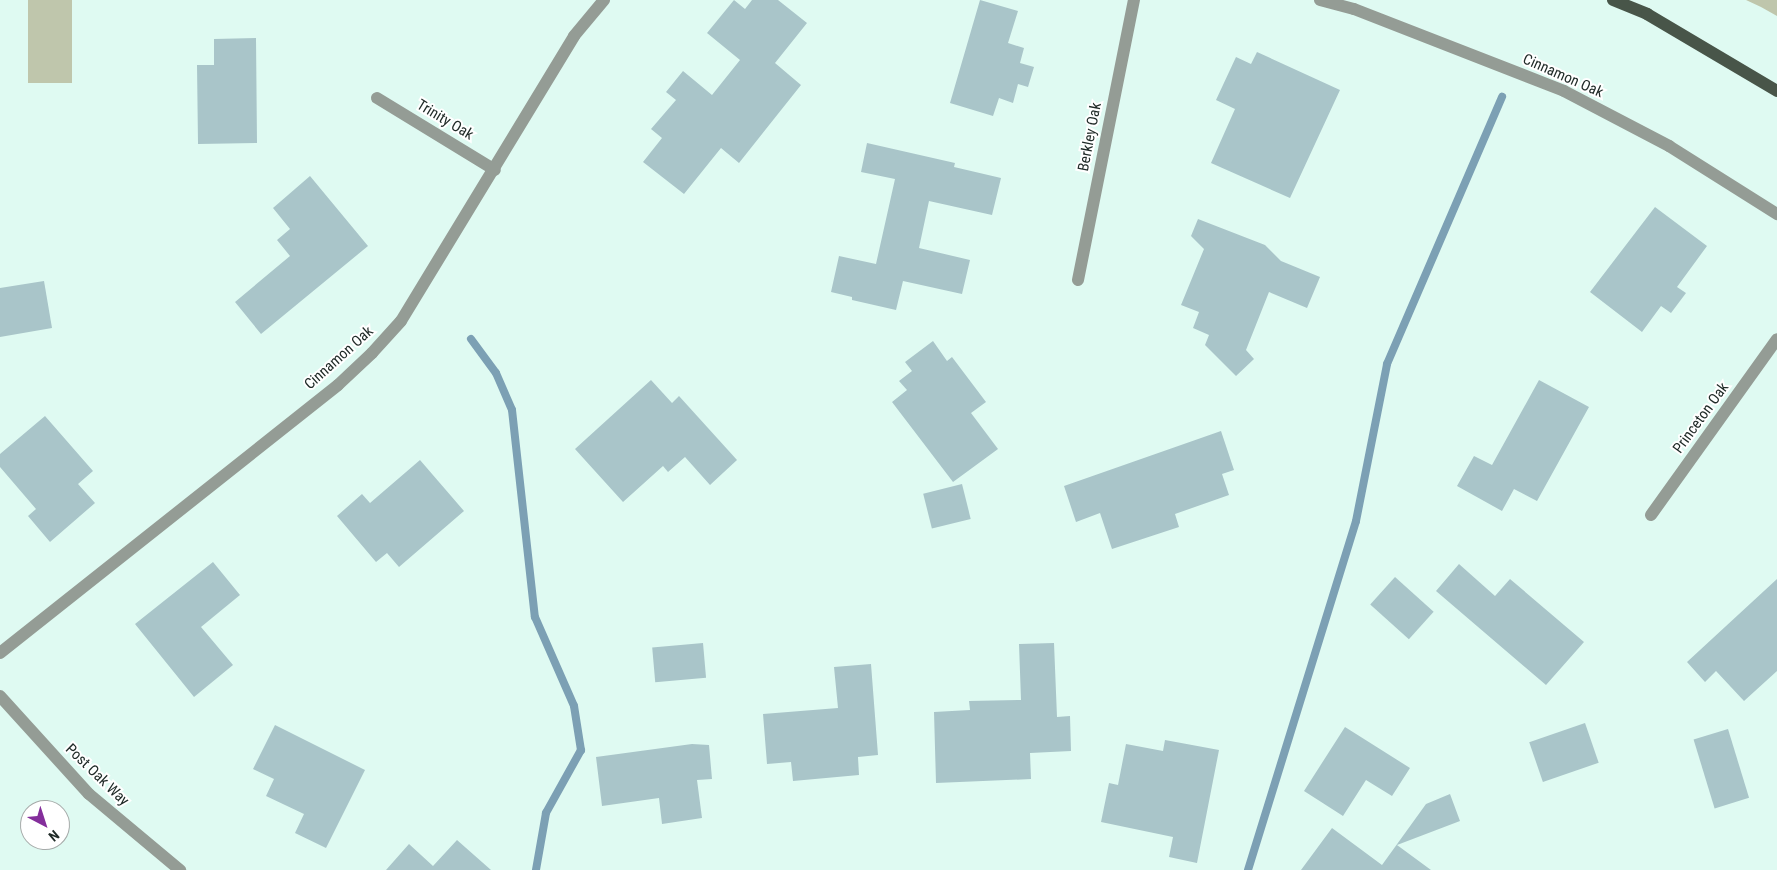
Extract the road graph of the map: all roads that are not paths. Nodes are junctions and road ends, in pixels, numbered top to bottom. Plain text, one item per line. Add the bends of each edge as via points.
1 (604, 0) edge
2 (1134, 0) edge
3 (1320, 0) edge
4 (1613, 0) edge
5 (1777, 91) edge
6 (378, 98) dead end
7 (495, 170) junction
8 (1777, 214) edge
9 (1078, 280) dead end
10 (1777, 339) edge
11 (1651, 515) dead end
12 (0, 654) edge
13 (0, 696) edge
14 (180, 870) edge

1 - 7 street, Cinnamon Oak via 574,36
2 - 9 street, Berkley Oak
3 - 8 street, Cinnamon Oak via 1354,9 1564,91 1669,146
4 - 5 main road via 1647,14
6 - 7 street, Trinity Oak
7 - 12 street, Cinnamon Oak via 401,321 372,353 338,385
10 - 11 street, Princeton Oak
13 - 14 street, Post Oak Way via 89,794

